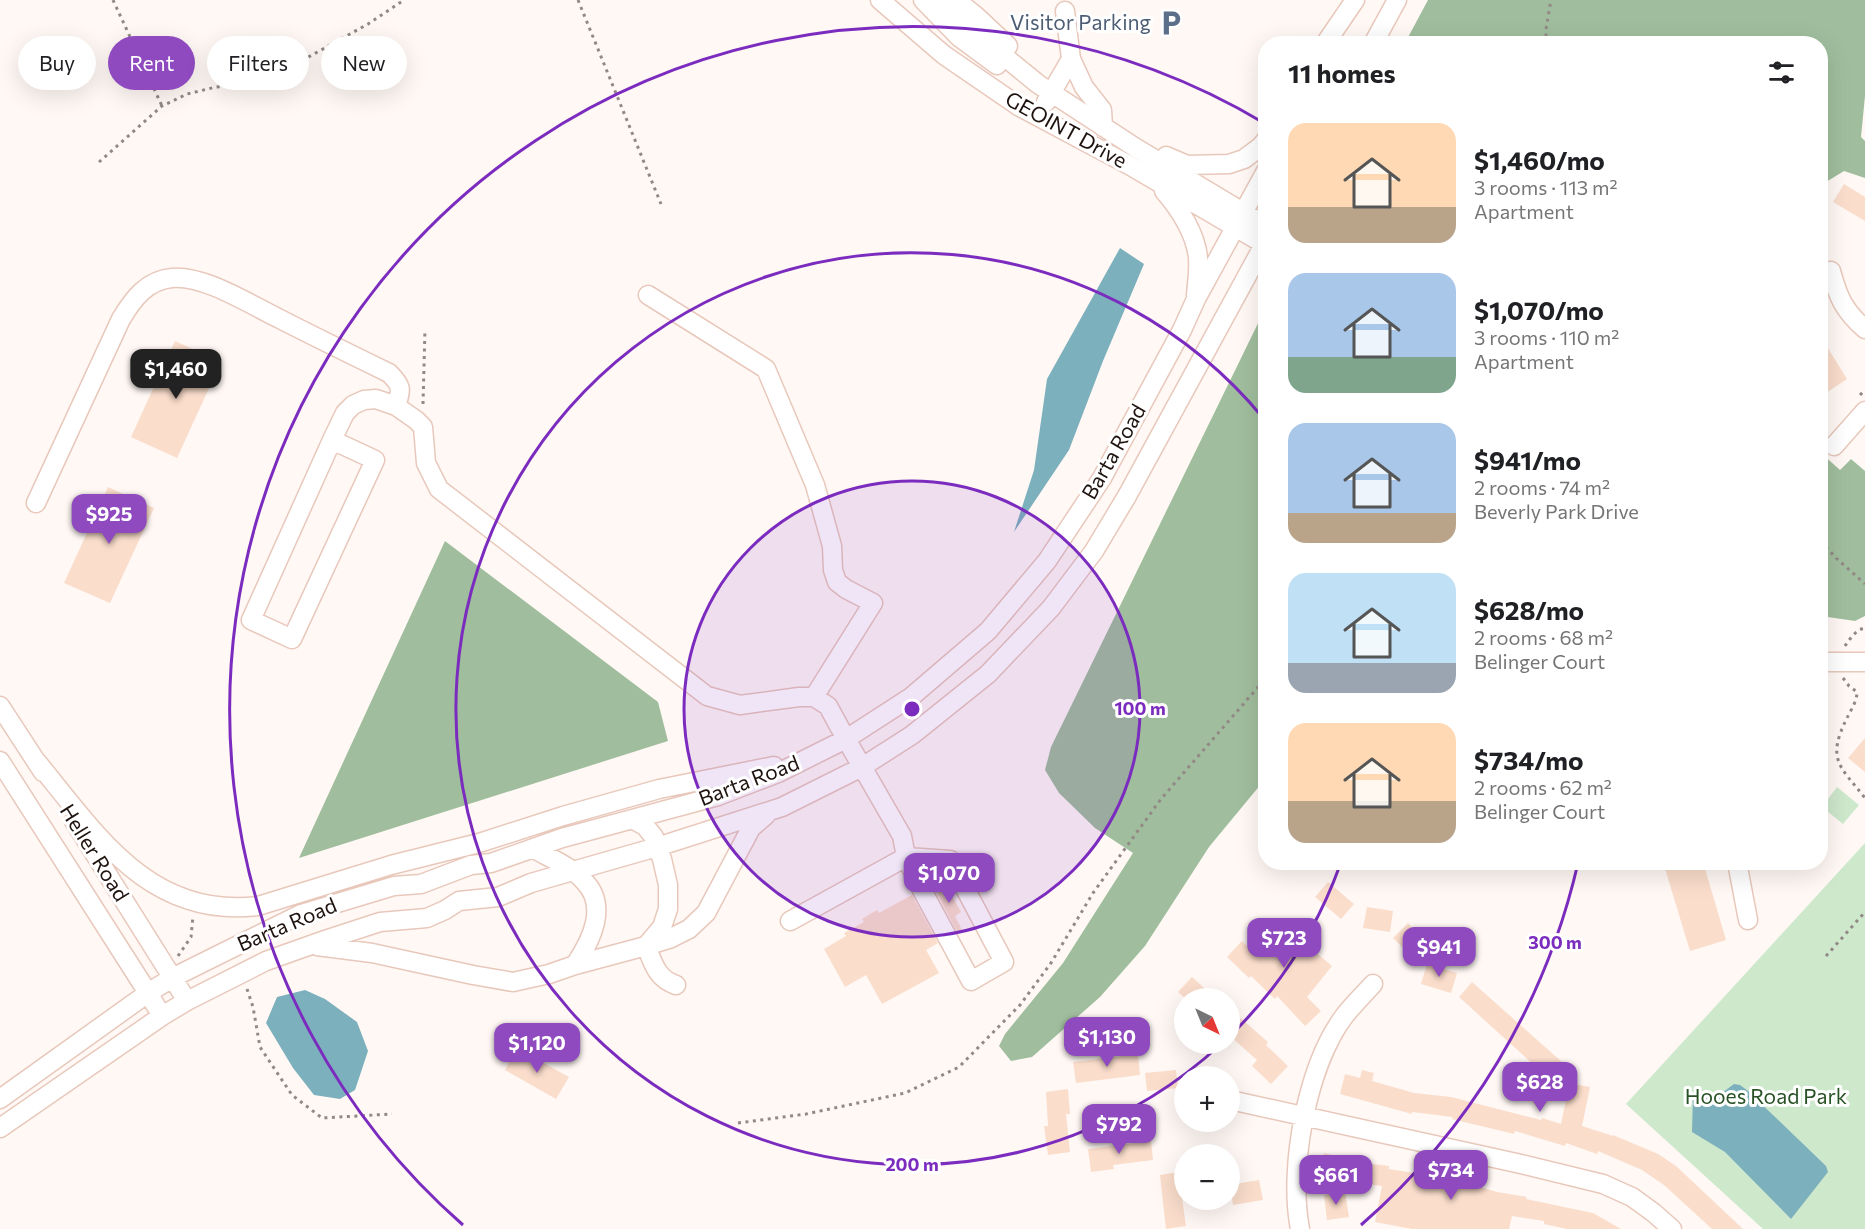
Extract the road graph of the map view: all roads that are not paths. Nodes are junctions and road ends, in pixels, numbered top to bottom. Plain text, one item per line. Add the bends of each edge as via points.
1 (880, 0) edge
2 (923, 0) edge
3 (941, 0) edge
4 (956, 0) edge
5 (1355, 0) edge
6 (1360, 0) edge
7 (1397, 0) edge
8 (1065, 11) dead end
9 (1330, 36) edge
10 (1340, 36) edge
11 (1377, 36) edge
12 (1071, 59) junction
13 (1045, 89) junction
14 (1037, 116) junction
15 (1103, 127) junction
16 (1130, 144) junction
17 (1258, 148) edge
18 (1153, 179) junction
19 (1258, 186) edge
20 (1239, 220) junction
21 (1258, 224) edge
22 (1258, 236) edge
23 (1258, 255) edge
24 (1831, 272) dead end
25 (648, 295) dead end
26 (1196, 299) junction
27 (1865, 329) edge
28 (396, 406) junction
29 (1865, 411) edge
30 (332, 440) junction
31 (1834, 446) dead end
32 (36, 503) dead end
33 (1828, 662) edge
34 (1865, 662) edge
35 (813, 697) junction
36 (0, 706) edge
37 (846, 739) junction
38 (0, 761) edge
39 (37, 762) junction
40 (795, 764) junction
41 (862, 767) junction
42 (771, 811) junction
43 (632, 819) junction
44 (657, 847) junction
45 (533, 849) junction
46 (906, 856) junction
47 (1739, 870) edge
48 (573, 872) junction
49 (326, 885) junction
50 (1748, 920) dead end
51 (790, 921) dead end
52 (274, 928) junction
53 (309, 946) junction
54 (646, 946) junction
55 (575, 965) junction
56 (172, 978) junction
57 (1373, 984) dead end
58 (676, 986) dead end
59 (148, 993) junction
60 (187, 1001) junction
61 (162, 1016) junction
62 (0, 1099) edge
63 (1240, 1103) edge
64 (1305, 1116) junction
65 (0, 1128) edge
66 (1300, 1229) edge
67 (1672, 1229) edge

1 - 14 street, GEOINT Drive via 944,55
2 - 13 street, GEOINT Drive via 959,37 1016,80
3 - 13 street, GEOINT Drive
4 - 13 street, GEOINT Drive via 1028,66
5 - 9 street
6 - 10 street
7 - 11 street
8 - 12 street
12 - 13 street
12 - 15 street via 1084,87 1102,110
13 - 14 street
13 - 15 street, GEOINT Drive
14 - 18 street, GEOINT Drive
15 - 16 street, GEOINT Drive
16 - 17 street via 1187,165 1229,164
16 - 20 street, GEOINT Drive
18 - 20 street, GEOINT Drive
18 - 26 street via 1176,205 1189,229 1198,256
19 - 20 street, Barta Road
20 - 21 street, GEOINT Drive
20 - 22 street, GEOINT Drive
20 - 26 street, Barta Road
23 - 41 street, Barta Road via 1094,552 988,674 912,735
24 - 27 street via 1845,309
25 - 35 street via 766,369 815,485 832,546 837,582 873,603
26 - 37 street, Barta Road via 1102,478 1047,561 988,631 911,697
28 - 30 street via 376,399 353,405
28 - 32 street via 401,392 389,373 207,283 159,280 144,288 130,303
28 - 35 street via 423,427 426,463 439,489 707,696 740,705
29 - 31 street
30 - 30 street via 251,620 292,639 375,460
33 - 34 street
35 - 37 street via 828,706
36 - 39 street, Heller Road
37 - 40 street, Barta Road
37 - 41 street
38 - 59 street, Heller Road
39 - 49 street via 114,853 153,885 177,896 209,905 243,908
39 - 56 street, Heller Road
40 - 43 street, Barta Road via 718,796
40 - 49 street via 659,789
41 - 42 street, Barta Road
41 - 46 street via 902,836
42 - 44 street, Barta Road
42 - 54 street via 751,828 706,913 689,929
43 - 44 street via 645,826
43 - 45 street, Barta Road
44 - 48 street, Barta Road
44 - 54 street via 668,885 668,909 662,927
45 - 48 street
45 - 52 street, Barta Road via 491,863 471,865 421,884 372,892
46 - 46 street via 971,981 1004,962 950,860
46 - 51 street
47 - 50 street
48 - 53 street, Barta Road via 498,897 459,901 427,918 380,922
48 - 55 street via 585,881 598,912 592,936
49 - 52 street
52 - 56 street, Barta Road
53 - 55 street via 372,953 513,982
53 - 60 street, Barta Road via 266,961
54 - 55 street
54 - 58 street via 664,981
56 - 59 street, Barta Road
56 - 60 street, Heller Road
57 - 64 street via 1331,1039 1312,1084
59 - 61 street, Heller Road
59 - 62 street, Barta Road
60 - 61 street, Barta Road
61 - 65 street, Barta Road
63 - 64 street
64 - 66 street via 1295,1180
64 - 67 street via 1603,1184 1632,1197

